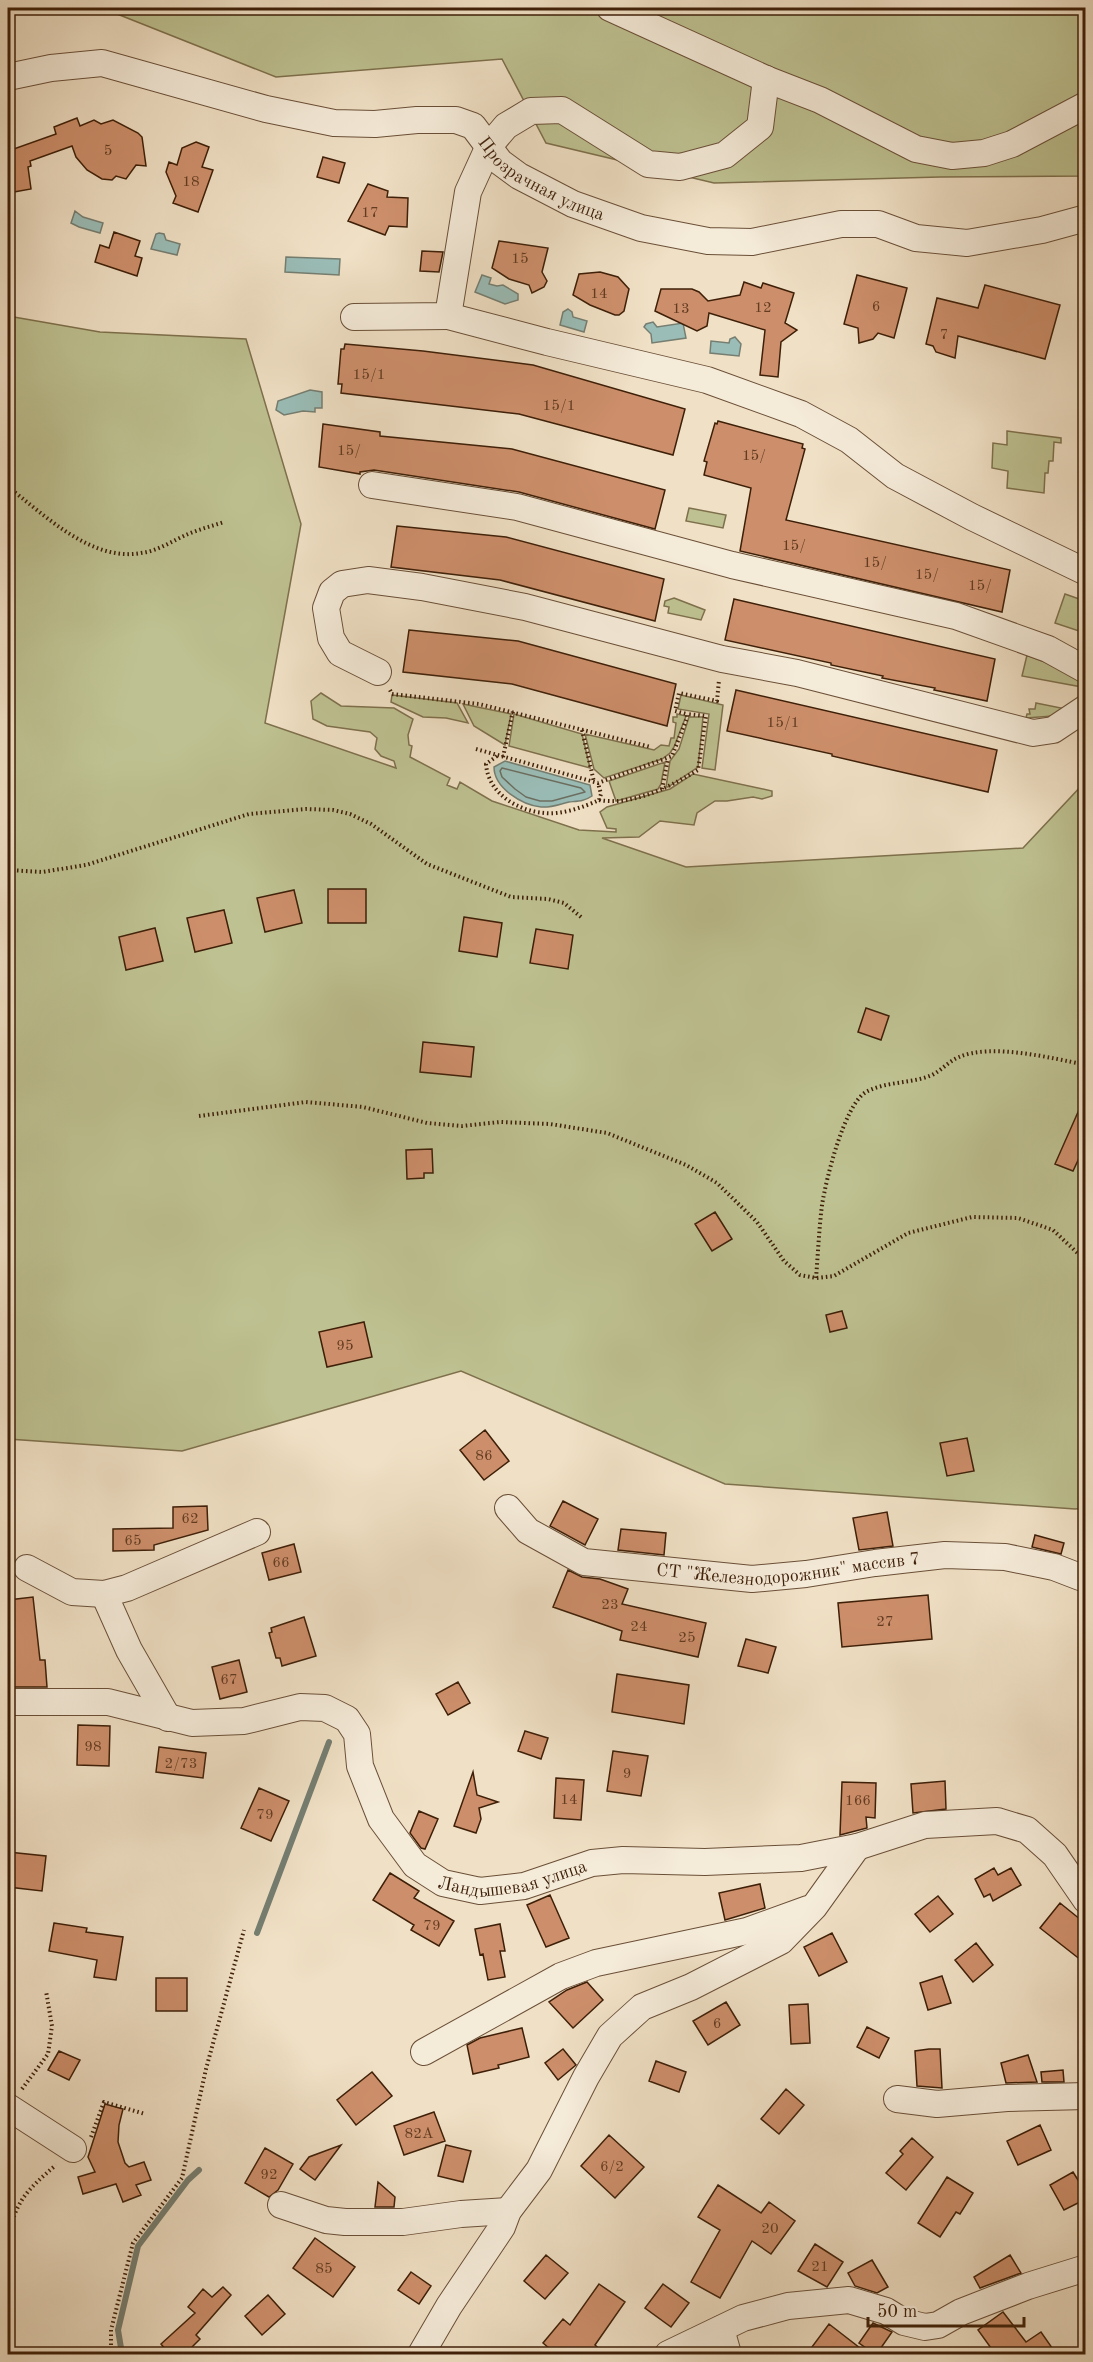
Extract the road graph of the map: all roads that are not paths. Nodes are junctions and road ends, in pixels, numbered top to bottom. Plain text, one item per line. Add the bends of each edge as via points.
1 (610, 8) edge
2 (8, 77) edge
3 (766, 79) junction
4 (1086, 105) edge
5 (489, 146) junction
6 (1086, 218) edge
7 (448, 316) junction
8 (354, 317) dead end
9 (372, 485) dead end
10 (1086, 572) edge
11 (1086, 670) edge
12 (378, 672) road end
13 (1086, 708) edge
14 (508, 1508) dead end
15 (257, 1532) dead end
16 (27, 1568) dead end
17 (1086, 1577) edge
18 (104, 1594) junction
19 (8, 1702) edge
20 (168, 1718) junction
21 (856, 1848) junction
22 (1086, 1900) edge
23 (814, 1907) junction
24 (424, 2052) dead end
25 (1086, 2096) edge
26 (897, 2098) dead end
27 (8, 2107) edge
28 (73, 2150) road end
29 (281, 2205) dead end
30 (508, 2211) junction
31 (1086, 2268) edge
32 (721, 2329) junction
33 (422, 2355) edge
34 (668, 2355) edge
35 (728, 2355) edge

1 - 3 street
2 - 5 street, Прозрачная улица via 102,63 255,106 334,123 456,120 473,126
3 - 4 street via 820,100 916,149 951,156 984,153 1012,144
3 - 5 street via 760,127 725,155 680,167 648,164 562,110 531,111 506,126
5 - 6 street, Прозрачная улица via 500,162 519,176 573,204 641,228 708,241 752,242 841,224 878,224 916,238 967,243
5 - 7 street via 468,192
7 - 8 street
7 - 10 street via 707,380 801,414 849,440 894,476
9 - 11 street via 517,507 732,565 956,616 1048,649
12 - 13 street via 340,653 331,638 326,608 332,592 342,585 368,580 525,607 722,659 797,673 1033,733 1053,730
14 - 17 street, СТ "Железнодорожник" массив 7 via 528,1531 584,1562 752,1579 945,1555 1005,1557
15 - 18 street via 128,1588
16 - 18 street via 72,1592
18 - 20 street via 129,1650
19 - 20 street, Ландышевая улица via 108,1702
20 - 21 street, Ландышевая улица via 192,1723 244,1721 300,1707 325,1708 347,1719 357,1734 360,1766 381,1819 415,1865 443,1883 480,1891 524,1886 592,1863 801,1858
21 - 22 street, Ландышевая улица via 925,1825 997,1821 1027,1830 1055,1855
21 - 23 street
23 - 24 street via 747,1931 596,1963 561,1976
23 - 30 street via 781,1941 642,2007 610,2036 539,2170
25 - 26 street via 937,2104
27 - 28 street
29 - 30 street via 345,2222 403,2222
30 - 33 street via 502,2227 449,2306
31 - 32 street via 1028,2286 938,2325 925,2327 904,2322 886,2311 849,2300 788,2306 743,2318
32 - 34 street
32 - 35 street

